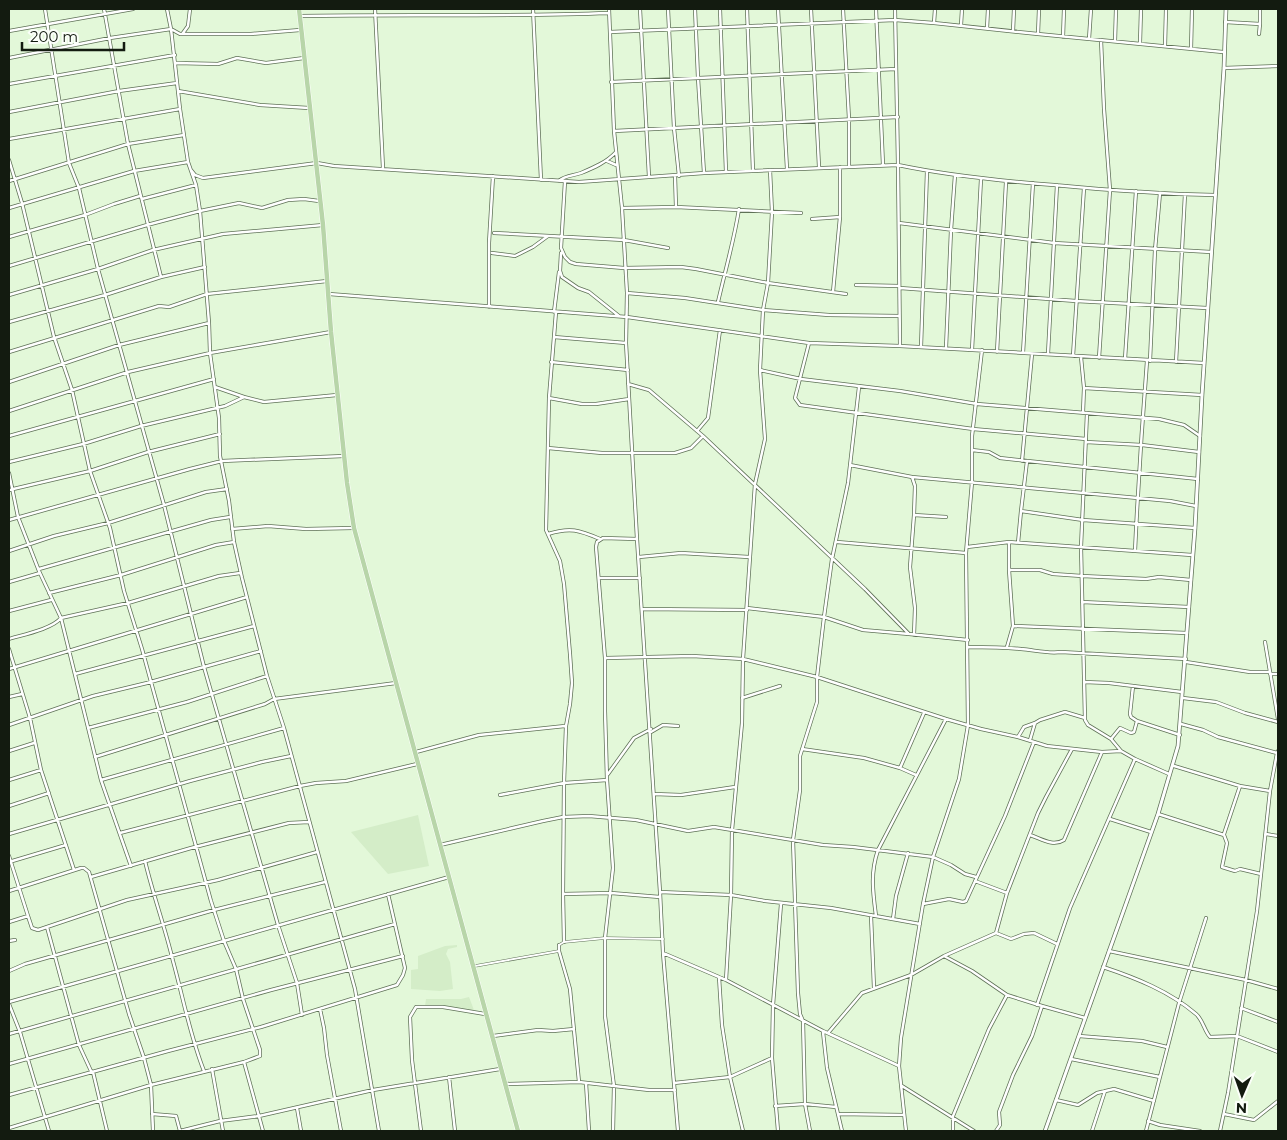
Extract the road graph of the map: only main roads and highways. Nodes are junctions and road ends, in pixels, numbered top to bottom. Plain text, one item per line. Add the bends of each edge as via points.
1 (299, 9) edge
2 (518, 1131) edge

1 - 2 main road via 354,528

